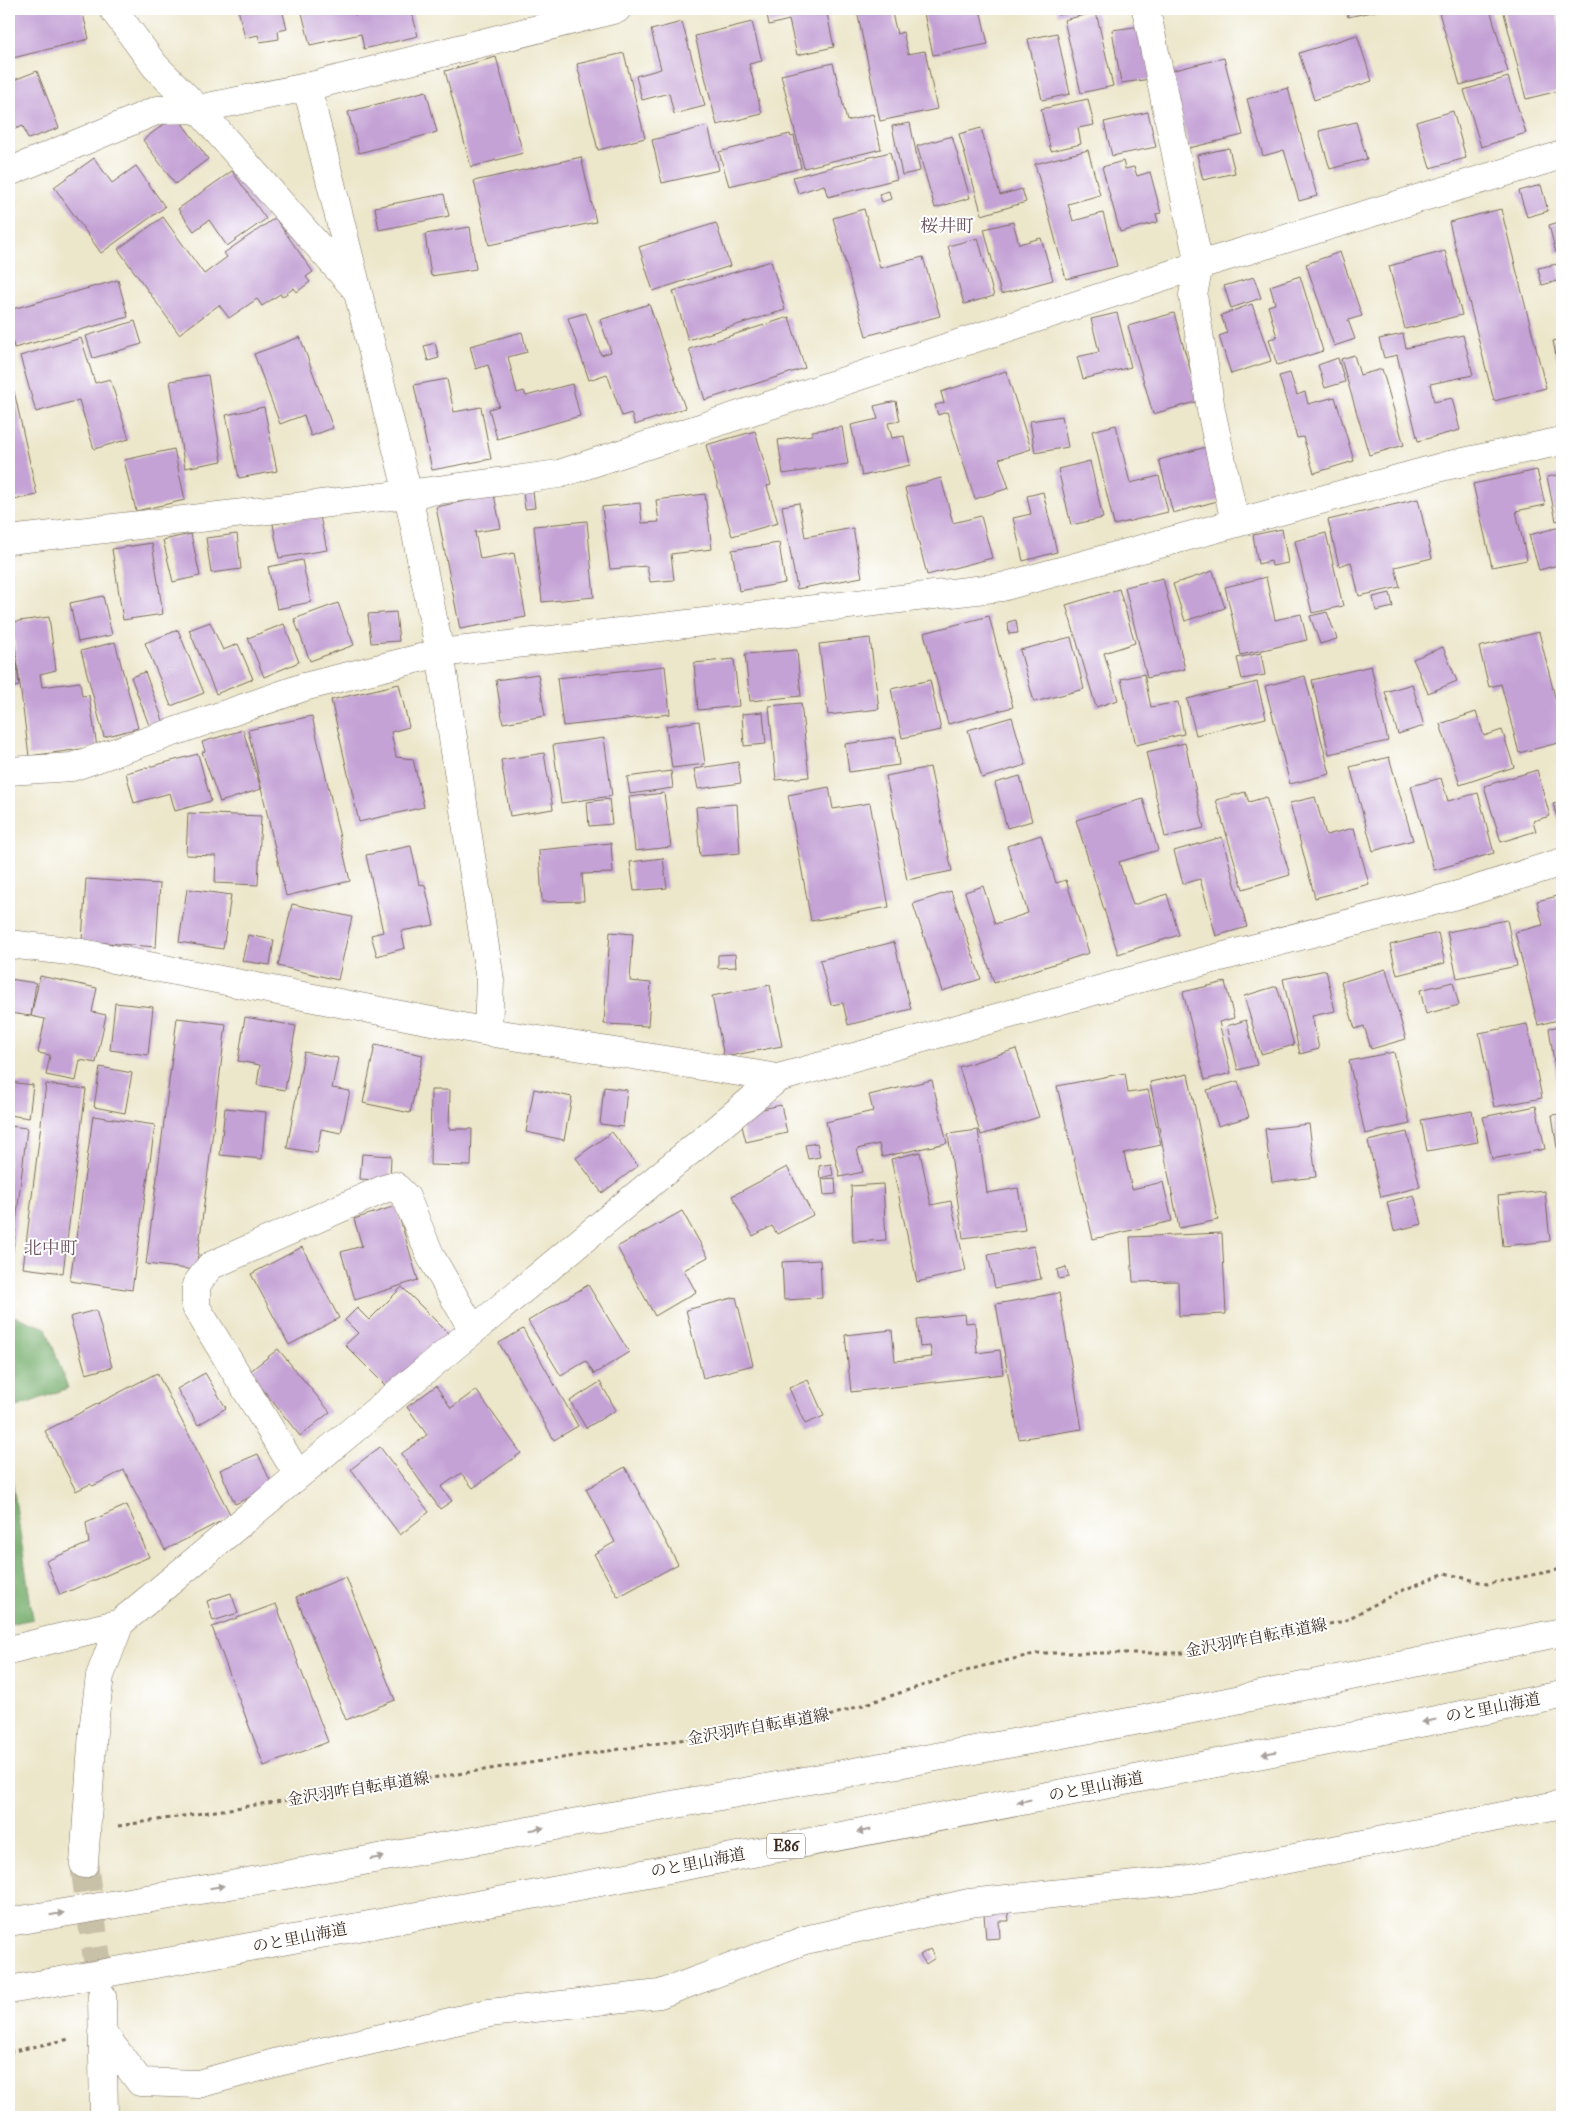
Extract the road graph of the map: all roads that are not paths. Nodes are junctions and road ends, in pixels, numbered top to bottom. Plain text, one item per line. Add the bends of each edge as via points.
1 (113, 9) edge
2 (617, 9) edge
3 (1146, 9) edge
4 (307, 87) junction
5 (198, 109) junction
6 (1562, 155) edge
7 (9, 172) edge
8 (1199, 265) junction
9 (357, 292) junction
10 (1562, 441) edge
11 (408, 494) junction
12 (1234, 523) junction
13 (9, 540) edge
14 (440, 653) junction
15 (9, 771) edge
16 (1562, 862) edge
17 (9, 944) edge
18 (488, 1032) junction
19 (778, 1078) junction
20 (473, 1330) junction
21 (298, 1475) junction
22 (120, 1623) junction
23 (1562, 1632) edge
24 (9, 1650) edge
25 (1562, 1695) edge
26 (1562, 1804) edge
27 (84, 1864) tunnel mouth
28 (9, 1922) edge
29 (9, 1990) edge
30 (102, 1996) tunnel mouth
31 (102, 2032) junction
32 (104, 2117) edge

1 - 5 main road via 155,66
2 - 4 main road
3 - 8 main road
4 - 5 main road
4 - 9 main road
5 - 7 main road via 158,110
5 - 9 main road
6 - 8 main road
8 - 11 main road via 558,474
8 - 12 main road via 1193,295 1211,410
9 - 11 main road
10 - 12 main road via 1445,466
11 - 13 main road
11 - 14 main road
12 - 14 main road via 1002,586
14 - 15 main road via 304,688 72,767
14 - 18 main road via 490,980
16 - 19 main road via 1466,893
17 - 18 main road via 78,952
18 - 19 main road
19 - 20 main road
20 - 21 main road
20 - 21 main road via 431,1257 406,1197 395,1186 210,1266 196,1285 196,1307
21 - 22 main road
22 - 24 main road
22 - 27 main road via 100,1676 92,1731
28 -> 23 main road via 1140,1720
25 -> 29 main road, のと里山海道 / E86 via 304,1938
26 - 31 main road via 1190,1879 969,1903 804,1940 660,1994 489,2014 198,2084 140,2082
30 - 31 main road
31 - 32 main road

